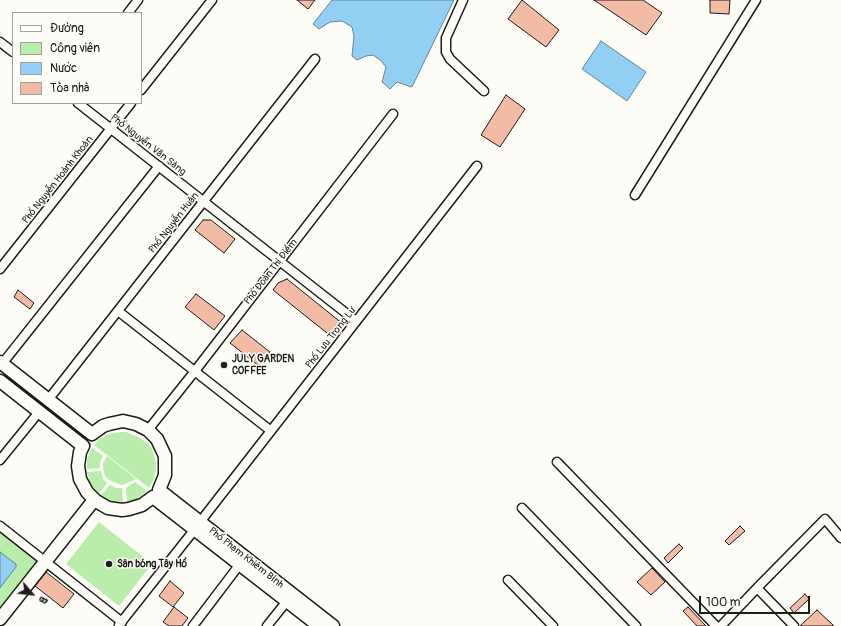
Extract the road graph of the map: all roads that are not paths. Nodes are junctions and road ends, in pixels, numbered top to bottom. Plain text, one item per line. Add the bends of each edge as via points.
1 (138, 0) edge
2 (212, 0) edge
3 (463, 0) edge
4 (756, 0) edge
5 (129, 12) edge
6 (0, 42) edge
7 (12, 51) edge
8 (315, 59) dead end
9 (142, 89) edge
10 (484, 92) dead end
11 (79, 104) edge
12 (130, 104) edge
13 (393, 114) dead end
14 (111, 129) junction
15 (158, 166) junction
16 (477, 166) dead end
17 (635, 195) dead end
18 (203, 202) junction
19 (279, 261) junction
20 (0, 269) edge
21 (118, 311) junction
22 (356, 321) junction
23 (1, 363) edge
24 (195, 371) junction
25 (0, 381) edge
26 (48, 400) junction
27 (39, 412) junction
28 (148, 430) junction
29 (271, 431) junction
30 (0, 460) edge
31 (557, 462) dead end
32 (156, 493) junction
33 (94, 500) junction
34 (522, 508) dead end
35 (197, 525) junction
36 (0, 526) edge
37 (841, 538) edge
38 (45, 562) junction
39 (240, 564) junction
40 (508, 580) dead end
41 (757, 588) junction
42 (287, 601) junction
43 (0, 619) edge
44 (120, 624) edge
45 (192, 626) edge
46 (267, 626) edge
47 (319, 626) edge
48 (333, 626) edge
49 (553, 626) edge
50 (636, 626) edge
51 (716, 626) edge
52 (721, 626) edge
53 (794, 626) edge

1 - 5 street
2 - 9 street
3 - 10 street via 446,38 446,52
4 - 17 street
6 - 7 street
8 - 18 street, Phố Nguyễn Huân
11 - 14 street, Phố Nguyễn Văn Sảng
12 - 14 street, Phố Nguyễn Hoành Khoản
13 - 19 street, Phố Đoàn Thị Điểm
14 - 15 street, Phố Nguyễn Văn Sảng
14 - 20 street, Phố Nguyễn Hoành Khoản
15 - 18 street, Phố Nguyễn Văn Sảng
15 - 23 street
16 - 22 street, Phố Lưu Trọng Lư
18 - 19 street, Phố Nguyễn Văn Sảng
18 - 21 street, Phố Nguyễn Huân
19 - 22 street, Phố Nguyễn Văn Sảng
19 - 24 street, Phố Đoàn Thị Điểm
21 - 24 street
21 - 26 street, Phố Nguyễn Huân
22 - 29 street, Phố Lưu Trọng Lư
23 - 26 street
24 - 28 street, Phố Đoàn Thị Điểm
24 - 29 street
25 - 27 street
26 - 28 street via 92,434 109,424 123,421
27 - 30 street
27 - 33 street via 83,446 79,459 79,473 83,486
28 - 32 street via 157,439 165,456 165,475
29 - 35 street, Phố Lưu Trọng Lư
31 - 51 street
32 - 33 street via 142,505 122,510 108,508
32 - 35 street, Phố Phạm Khiêm Bính
33 - 38 street
34 - 50 street
35 - 39 street, Phố Phạm Khiêm Bính
35 - 44 street, Phố Lưu Trọng Lư
35 - 48 street, Phố Phạm Khiêm Bính
36 - 38 street
37 - 41 street via 825,519
38 - 43 street
38 - 44 street
39 - 42 street, Phố Phạm Khiêm Bính
39 - 45 street
40 - 49 street
41 - 52 street
41 - 53 street
42 - 46 street
42 - 47 street, Phố Phạm Khiêm Bính

